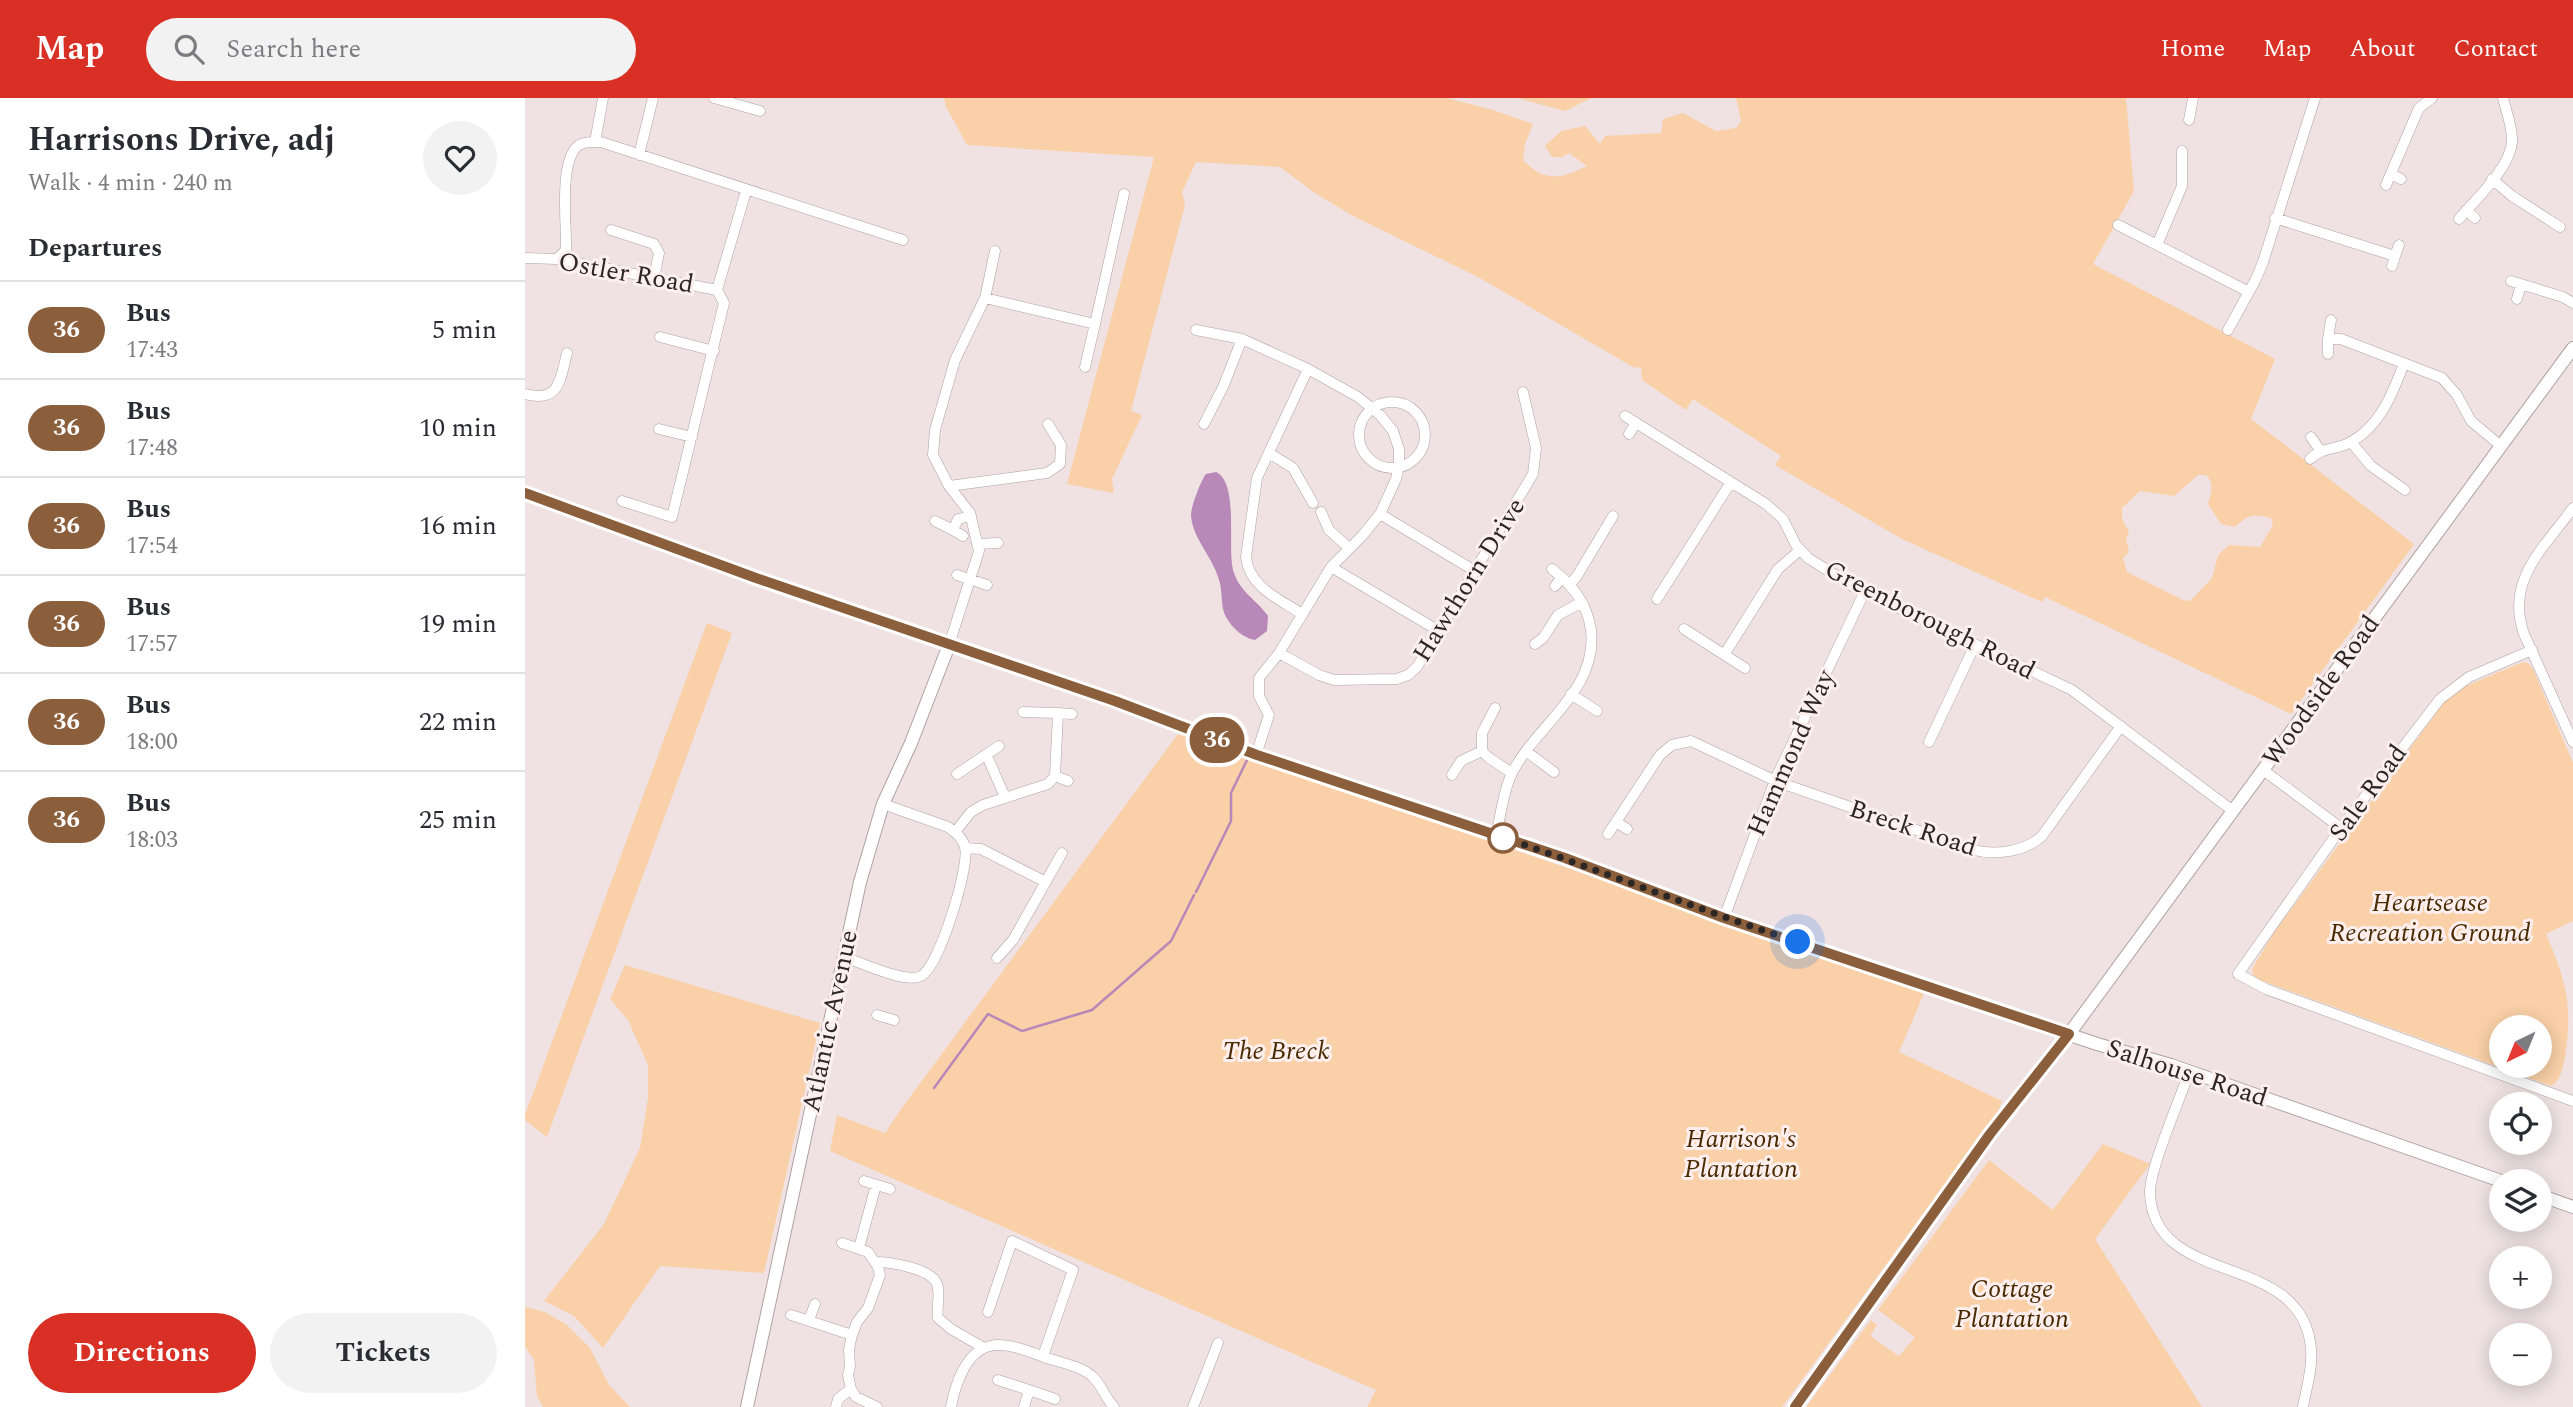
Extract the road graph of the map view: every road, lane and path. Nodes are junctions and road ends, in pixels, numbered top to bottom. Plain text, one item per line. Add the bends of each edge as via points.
1 (603, 98) edge
2 (653, 98) edge
3 (714, 98) edge
4 (2193, 98) edge
5 (2315, 98) edge
6 (2432, 98) edge
7 (2503, 98) edge
8 (760, 111) dead end
9 (2189, 120) dead end
10 (595, 142) junction
11 (2182, 151) dead end
12 (639, 155) junction
13 (2493, 179) junction
14 (2386, 185) dead end
15 (745, 191) junction
16 (1123, 194) dead end
17 (2276, 218) junction
18 (2475, 218) dead end
19 (2119, 225) dead end
20 (2553, 226) dead end
21 (611, 230) dead end
22 (903, 240) dead end
23 (2157, 245) junction
24 (2399, 245) dead end
25 (995, 251) dead end
26 (525, 258) edge
27 (557, 259) junction
28 (654, 278) junction
29 (717, 290) junction
30 (2249, 292) junction
31 (985, 298) junction
32 (2517, 299) dead end
33 (2573, 303) edge
34 (2331, 320) dead end
35 (1095, 324) junction
36 (1196, 330) dead end
37 (2228, 330) dead end
38 (660, 337) dead end
39 (1242, 339) junction
40 (2328, 339) junction
41 (714, 351) junction
42 (567, 353) dead end
43 (2328, 354) dead end
44 (2570, 357) edge
45 (2404, 363) junction
46 (1084, 367) dead end
47 (1308, 369) junction
48 (1523, 392) dead end
49 (525, 394) edge
50 (1372, 408) junction
51 (1625, 416) dead end
52 (1636, 423) junction
53 (1048, 424) dead end
54 (1204, 424) dead end
55 (659, 429) dead end
56 (1629, 434) dead end
57 (692, 437) junction
58 (2311, 437) dead end
59 (2351, 442) junction
60 (2501, 446) junction
61 (2320, 450) junction
62 (1269, 453) junction
63 (2309, 459) dead end
64 (1399, 467) junction
65 (1731, 482) junction
66 (949, 486) junction
67 (2405, 490) dead end
68 (525, 493) edge
69 (622, 501) dead end
70 (1314, 503) dead end
71 (2573, 508) edge
72 (1321, 512) dead end
73 (1380, 514) junction
74 (971, 516) junction
75 (1613, 516) dead end
76 (935, 521) dead end
77 (953, 530) junction
78 (963, 536) dead end
79 (998, 543) dead end
80 (977, 544) junction
81 (1349, 548) junction
82 (1800, 550) junction
83 (1331, 567) junction
84 (1552, 569) dead end
85 (1475, 571) junction
86 (957, 575) dead end
87 (969, 580) junction
88 (1566, 580) junction
89 (987, 585) dead end
90 (1555, 586) dead end
91 (1865, 591) junction
92 (1657, 599) dead end
93 (1582, 601) junction
94 (1302, 614) junction
95 (1684, 629) dead end
96 (1439, 631) junction
97 (1535, 644) dead end
98 (949, 645) junction
99 (1975, 645) junction
100 (2532, 650) junction
101 (1279, 653) junction
102 (1724, 655) junction
103 (1745, 668) dead end
104 (1571, 694) junction
105 (1495, 708) dead end
106 (1597, 711) dead end
107 (1023, 712) dead end
108 (1058, 713) junction
109 (1072, 714) dead end
110 (2121, 726) junction
111 (1929, 742) dead end
112 (2573, 742) edge
113 (999, 746) dead end
114 (1482, 751) junction
115 (1527, 752) junction
116 (1257, 755) junction
117 (987, 756) junction
118 (2263, 771) junction
119 (1554, 772) dead end
120 (1512, 773) junction
121 (957, 774) dead end
122 (1452, 775) dead end
123 (1055, 776) junction
124 (1775, 780) junction
125 (1068, 781) dead end
126 (1005, 797) junction
127 (883, 804) junction
128 (2233, 811) junction
129 (1616, 822) junction
130 (2341, 828) junction
131 (1627, 829) dead end
132 (955, 832) junction
133 (1608, 834) dead end
134 (1496, 835) junction
135 (965, 848) junction
136 (1062, 853) dead end
137 (1046, 882) junction
138 (1724, 918) junction
139 (844, 957) junction
140 (997, 958) dead end
141 (877, 1015) dead end
142 (894, 1020) dead end
143 (2069, 1034) junction
144 (2189, 1072) junction
145 (2573, 1101) edge
146 (2489, 1177) edge
147 (864, 1181) dead end
148 (876, 1185) junction
149 (890, 1189) dead end
150 (2552, 1200) edge
151 (2573, 1207) edge
152 (842, 1242) dead end
153 (859, 1248) junction
154 (876, 1262) junction
155 (815, 1304) dead end
156 (988, 1312) dead end
157 (791, 1315) dead end
158 (809, 1320) junction
159 (852, 1335) junction
160 (1218, 1343) dead end
161 (984, 1348) junction
162 (1043, 1356) junction
163 (998, 1380) dead end
164 (851, 1389) junction
165 (1029, 1390) junction
166 (1055, 1399) dead end
167 (747, 1407) edge
168 (836, 1407) edge
169 (877, 1407) edge
170 (951, 1407) edge
171 (1024, 1407) edge
172 (1114, 1407) edge
173 (1193, 1407) edge
174 (1795, 1407) edge
175 (2304, 1407) edge

1 - 10 street
2 - 12 street
3 - 8 street
4 - 9 street
5 - 17 street
6 - 14 street via 2419,108 2396,176
7 - 13 street via 2512,144
10 - 12 street
10 - 27 street via 579,145 571,154 566,174 566,250
11 - 23 street via 2182,186
12 - 15 street
13 - 18 street via 2463,215
13 - 20 street
15 - 22 street
15 - 29 street, Ostler Road
16 - 35 street
17 - 24 street via 2394,261
17 - 30 street
19 - 23 street
21 - 28 street via 654,244 659,253
23 - 30 street
25 - 31 street
26 - 27 street, Ostler Road
27 - 28 street, Ostler Road
28 - 29 street, Ostler Road
29 - 41 street via 724,303
30 - 37 street
31 - 35 street
31 - 66 street via 955,360 935,430 933,455
32 - 33 street via 2516,283
34 - 40 street
35 - 46 street
36 - 39 street
38 - 41 street
39 - 47 street
39 - 54 street
40 - 43 street
40 - 45 street via 2341,339
41 - 57 street
42 - 49 street via 554,391 543,397
44 - 60 street, Woodside Road
45 - 59 street via 2380,416
45 - 60 street via 2442,378 2472,421
47 - 50 street
47 - 62 street
48 - 85 street, Hawthorn Drive via 1536,448 1535,467
50 - 64 street via 1393,431
50 - 64 street via 1360,425 1360,445 1379,465
50 - 64 street via 1399,402 1421,419 1425,439 1420,452
51 - 52 street, Greenborough Road
52 - 56 street
52 - 65 street, Greenborough Road
53 - 66 street via 1061,445 1060,464 1047,473
55 - 57 street
57 - 69 street via 672,517
58 - 61 street
59 - 61 street
59 - 67 street via 2371,466
60 - 118 street, Woodside Road
61 - 63 street
62 - 70 street via 1293,468
62 - 94 street via 1258,478 1246,546 1247,568 1264,590
64 - 73 street
65 - 82 street, Greenborough Road via 1775,511
65 - 92 street
66 - 74 street
68 - 98 street, Salhouse Road
71 - 100 street via 2519,591 2519,618
72 - 81 street via 1329,530
73 - 81 street
73 - 85 street
74 - 77 street via 958,519
74 - 80 street
75 - 88 street
76 - 77 street
77 - 78 street
79 - 80 street
80 - 87 street
81 - 83 street
82 - 91 street, Greenborough Road
82 - 102 street via 1778,569
83 - 94 street
83 - 96 street
84 - 88 street
85 - 96 street, Hawthorn Drive
86 - 87 street
87 - 89 street
87 - 98 street
88 - 90 street
88 - 93 street
91 - 99 street, Greenborough Road
91 - 124 street, Hammond Way
93 - 97 street via 1558,615
93 - 104 street via 1591,649 1585,674
94 - 101 street
95 - 102 street
96 - 101 street, Hawthorn Drive via 1417,667 1397,679 1327,678
98 - 116 street, Salhouse Road
98 - 127 street, Atlantic Avenue
99 - 110 street, Greenborough Road via 2072,690
99 - 111 street
100 - 112 street
100 - 130 street, Sale Road via 2469,677 2440,698
101 - 116 street via 1259,678 1259,696 1269,715
102 - 103 street
104 - 106 street
104 - 115 street
105 - 114 street via 1482,733
107 - 108 street
108 - 109 street
108 - 123 street
110 - 124 street, Breck Road via 2042,836 2026,847 1993,853
110 - 128 street, Greenborough Road
113 - 117 street
114 - 120 street
114 - 122 street via 1461,761
115 - 119 street
115 - 120 street
116 - 134 street, Salhouse Road
117 - 121 street
117 - 126 street
118 - 128 street, Woodside Road
118 - 130 street
120 - 134 street
123 - 125 street
123 - 126 street via 1048,783
124 - 129 street, Breck Road via 1683,741 1660,755
124 - 138 street, Hammond Way
126 - 132 street via 971,812
127 - 132 street
127 - 139 street, Atlantic Avenue
128 - 143 street, Woodside Road
129 - 131 street
129 - 133 street
130 - 145 street, Sale Road via 2237,976
132 - 135 street
134 - 138 street, Salhouse Road
135 - 137 street via 982,849
135 - 139 street via 967,861 954,911 931,967 921,976 909,978
136 - 137 street
137 - 140 street via 1013,940
138 - 143 street, Salhouse Road
139 - 167 street, Atlantic Avenue
141 - 142 street
143 - 144 street, Salhouse Road
143 - 174 street, Woodside Road via 1984,1142
144 - 146 street, Salhouse Road
144 - 175 street via 2152,1179 2152,1208 2165,1235 2176,1245 2278,1290 2298,1311 2311,1349
147 - 148 street
148 - 149 street
148 - 153 street
150 - 151 street
152 - 153 street
153 - 154 street
154 - 159 street via 880,1275
154 - 161 street via 930,1275 939,1291 938,1318
155 - 158 street
156 - 162 street via 1012,1241 1073,1270
157 - 158 street
158 - 159 street
159 - 164 street
160 - 173 street
161 - 162 street via 1008,1347
161 - 170 street via 963,1369
162 - 172 street via 1092,1376
163 - 165 street
164 - 168 street via 838,1399
164 - 169 street via 856,1397
165 - 166 street
165 - 171 street

